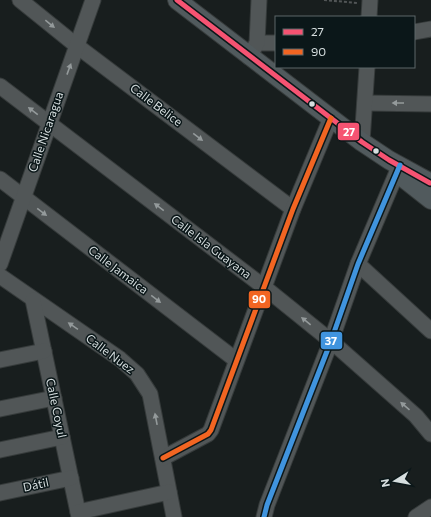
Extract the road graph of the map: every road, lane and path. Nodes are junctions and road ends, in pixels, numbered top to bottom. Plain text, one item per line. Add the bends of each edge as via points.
1 (20, 0) edge
2 (93, 0) edge
3 (177, 0) edge
4 (258, 0) edge
5 (324, 0) edge
6 (369, 7) edge
7 (431, 29) edge
8 (415, 32) edge
9 (275, 43) edge
10 (77, 46) junction
11 (253, 50) junction
12 (367, 68) edge
13 (0, 86) edge
14 (365, 103) junction
15 (431, 104) edge
16 (331, 118) junction
17 (49, 123) junction
18 (362, 142) junction
19 (395, 166) junction
20 (0, 179) edge
21 (431, 183) edge
22 (24, 197) junction
23 (431, 200) edge
24 (293, 208) junction
25 (0, 264) edge
26 (358, 264) junction
27 (0, 276) edge
28 (264, 287) junction
29 (33, 300) junction
30 (431, 330) edge
31 (331, 341) junction
32 (44, 351) junction
33 (0, 360) edge
34 (236, 360) junction
35 (54, 398) junction
36 (0, 409) edge
37 (431, 434) edge
38 (62, 437) junction
39 (0, 450) edge
40 (163, 458) junction
41 (71, 478) junction
42 (169, 492) junction
43 (0, 493) edge
44 (431, 508) edge
45 (79, 514) edge
46 (174, 517) edge
47 (264, 517) edge
48 (416, 517) edge

1 -> 10 street, Calle Belice
2 - 10 street, Calle Nicaragua
3 - 11 main road
4 - 11 street
5 - 6 path
7 - 8 street
9 - 11 street
17 -> 10 street, Calle Nicaragua
10 -> 24 street, Calle Belice
11 - 16 main road
12 - 14 street
17 -> 13 street, Calle Isla Guayana
15 -> 14 street
14 - 18 street
16 - 18 main road
16 - 24 street
17 - 22 street, Calle Nicaragua
28 -> 17 street, Calle Isla Guayana
18 - 19 main road
19 - 21 main road
19 - 23 main road
19 - 26 street
20 - 22 street, Calle Jamaica
22 - 25 street, Calle Nicaragua
22 -> 34 street, Calle Jamaica
24 - 28 street
26 - 30 street
26 - 31 street
27 - 29 street, Calle Nuez
31 -> 28 street, Calle Isla Guayana
28 - 34 street
29 - 32 street, Calle Coyul
40 -> 29 street, Calle Nuez via 151,398 137,374 120,359
37 -> 31 street, Calle Isla Guayana via 416,416
31 - 47 street
32 - 33 street
32 - 35 street, Calle Coyul
34 - 40 street via 210,432
35 - 36 street
35 - 38 street, Calle Coyul
38 - 39 street
38 - 41 street, Calle Coyul
40 - 42 street, Calle Nuez
41 - 43 street, Dátil
41 - 45 street, Calle Coyul
42 - 45 street
42 - 46 street, Calle Nuez
44 - 48 street

